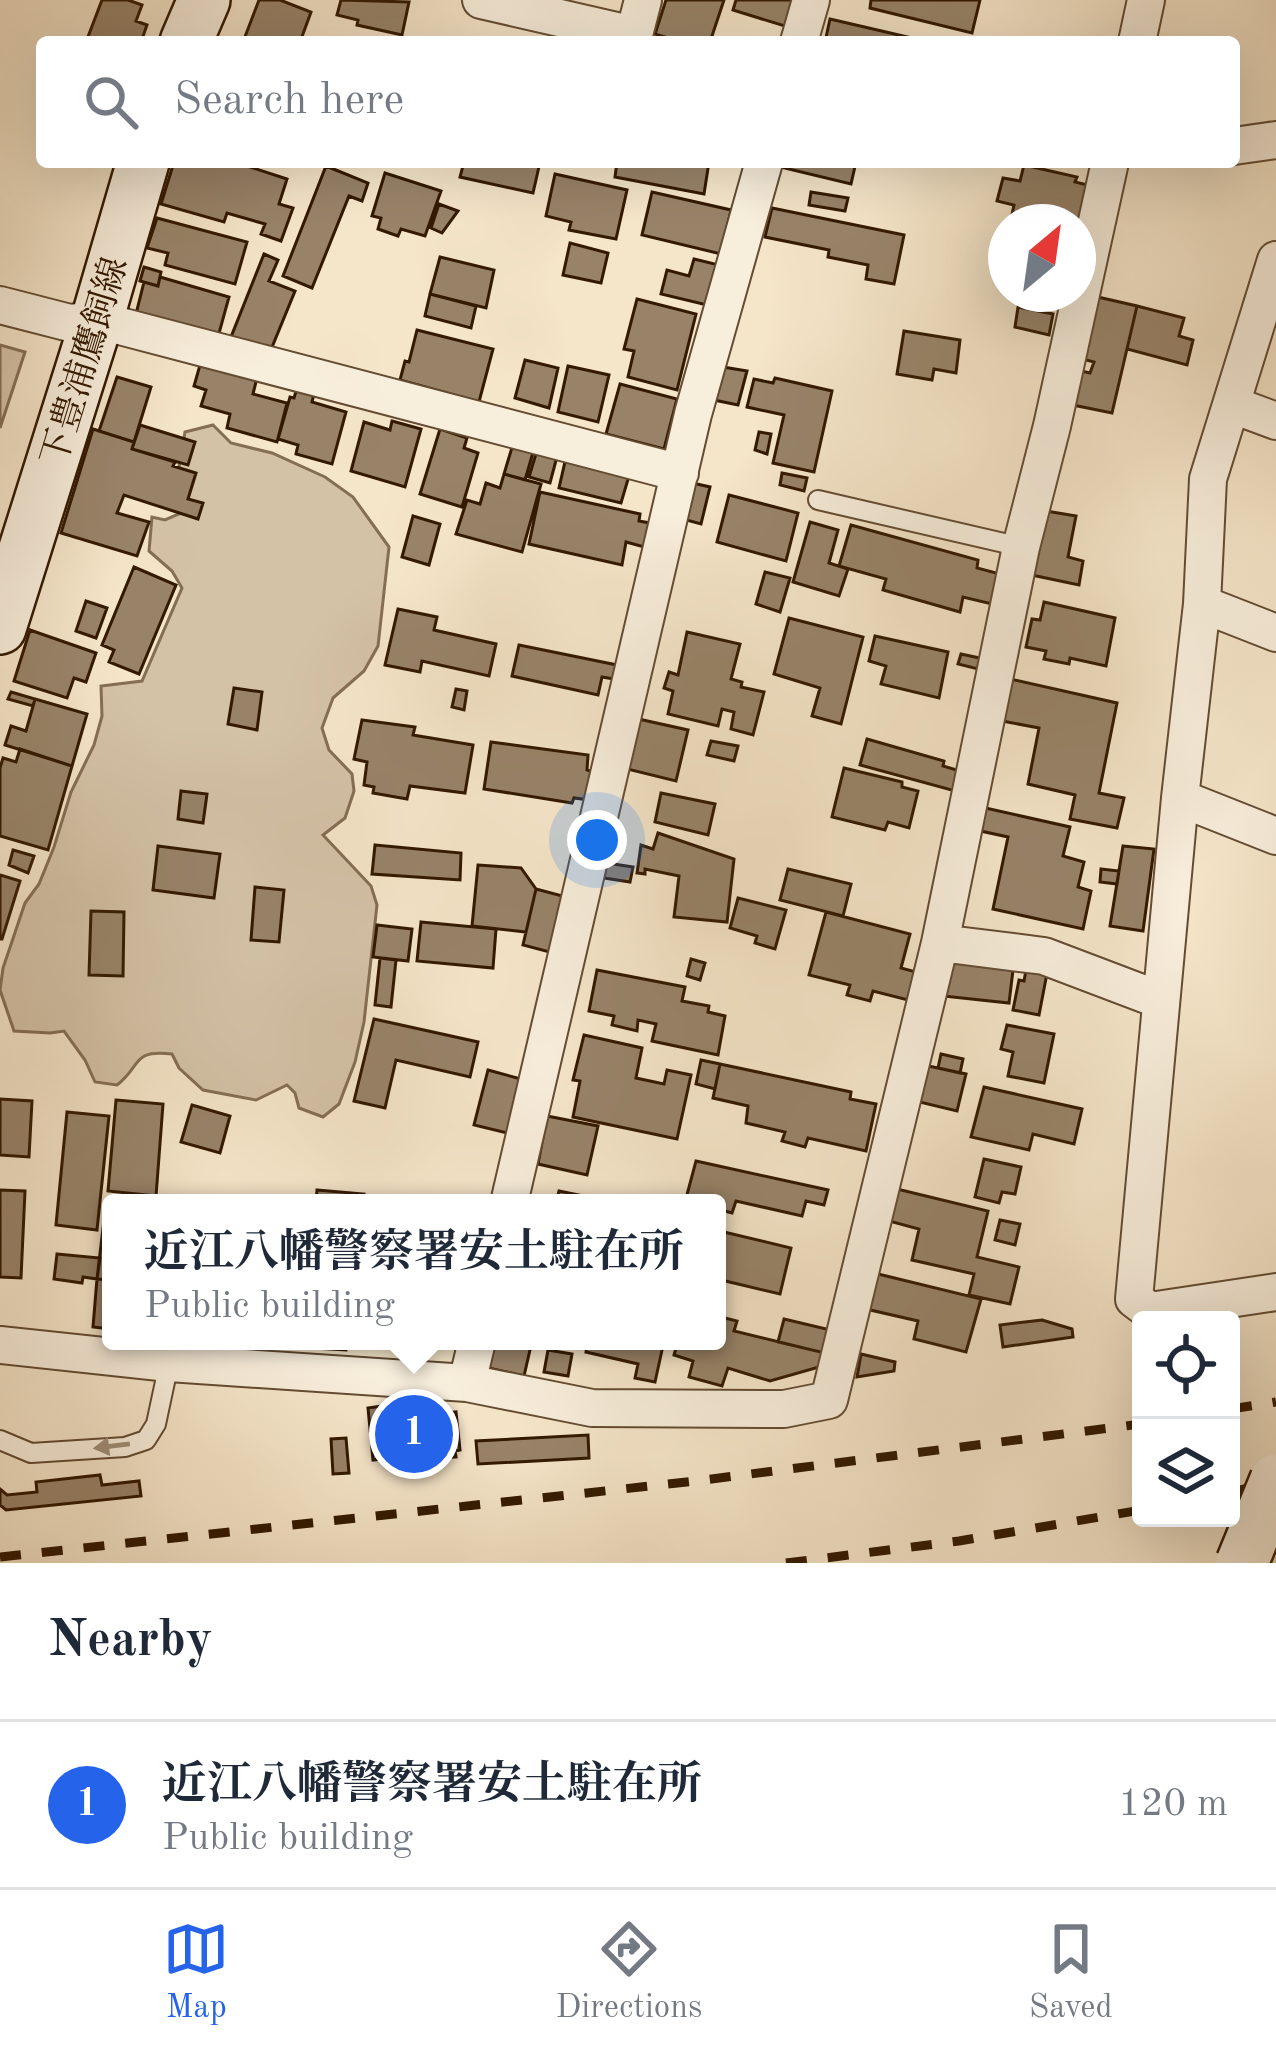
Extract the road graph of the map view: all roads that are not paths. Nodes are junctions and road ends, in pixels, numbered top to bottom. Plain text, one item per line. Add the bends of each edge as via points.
1 (204, 0) edge
2 (481, 0) edge
3 (643, 0) edge
4 (811, 0) edge
5 (1146, 0) edge
6 (189, 36) edge
7 (801, 36) edge
8 (1138, 36) edge
9 (1276, 140) edge
10 (1240, 145) edge
11 (141, 168) edge
12 (762, 168) edge
13 (1109, 168) edge
14 (1276, 260) edge
15 (0, 304) edge
16 (98, 320) junction
17 (1233, 405) junction
18 (1276, 421) edge
19 (680, 473) junction
20 (818, 500) dead end
21 (1021, 547) junction
22 (1202, 604) junction
23 (0, 628) edge
24 (1276, 633) edge
25 (1180, 798) junction
26 (1276, 836) edge
27 (940, 943) junction
28 (1160, 1000) junction
29 (511, 1194) edge
30 (1276, 1292) edge
31 (0, 1345) edge
32 (475, 1350) edge
33 (169, 1364) junction
34 (467, 1383) junction
35 (0, 1440) edge
36 (1276, 1480) edge
37 (1242, 1563) edge

1 - 6 main road
2 - 3 street via 634,35
4 - 7 street
5 - 8 street
9 - 10 street
11 - 16 main road, 下豊浦鷹飼線
12 - 19 street
13 - 21 street
14 - 17 street
15 - 16 street via 70,323
16 - 19 street
16 - 23 main road, 下豊浦鷹飼線
17 - 18 street
17 - 22 street via 1208,479
19 - 29 street
20 - 21 lane
21 - 27 street
22 - 24 street
22 - 25 street
25 - 26 street
25 - 28 street
27 - 28 street via 1044,956
27 - 34 street via 830,1400 784,1409 592,1408
28 - 30 street via 1134,1299 1150,1311
31 - 33 street
32 - 34 street
33 - 34 street
33 -> 35 lane via 146,1440 31,1453
36 - 37 main road, bridge

